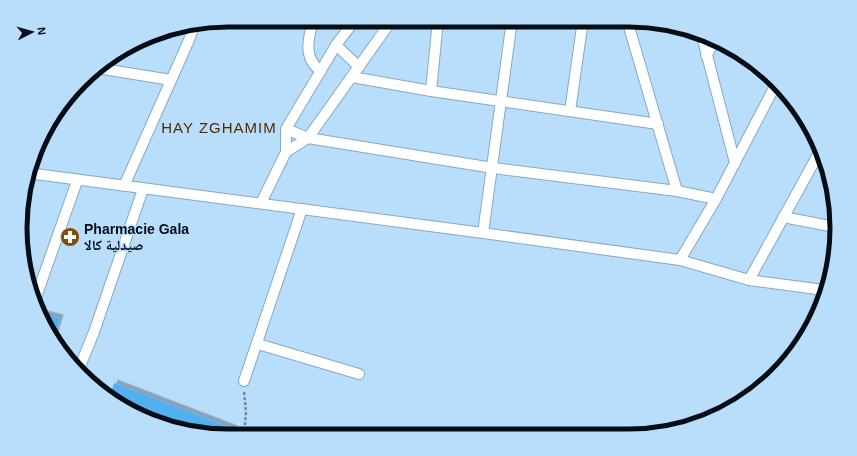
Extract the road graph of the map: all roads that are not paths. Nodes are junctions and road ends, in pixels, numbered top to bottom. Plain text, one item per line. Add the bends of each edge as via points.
1 (311, 27) edge
2 (350, 27) edge
3 (387, 27) edge
4 (437, 27) edge
5 (511, 27) edge
6 (582, 27) edge
7 (630, 27) edge
8 (192, 30) edge
9 (703, 41) edge
10 (336, 45) junction
11 (712, 45) edge
12 (706, 56) junction
13 (359, 66) junction
14 (108, 67) edge
15 (321, 72) junction
16 (352, 77) junction
17 (172, 80) junction
18 (774, 89) edge
19 (431, 91) junction
20 (501, 101) junction
21 (570, 111) junction
22 (658, 124) junction
23 (286, 129) junction
24 (308, 138) junction
25 (286, 152) junction
26 (817, 157) edge
27 (735, 163) junction
28 (493, 168) junction
29 (35, 174) edge
30 (77, 181) junction
31 (124, 186) junction
32 (143, 189) junction
33 (677, 190) junction
34 (716, 199) junction
35 (261, 203) junction
36 (302, 209) junction
37 (783, 217) junction
38 (830, 226) edge
39 (483, 233) junction
40 (680, 260) junction
41 (749, 280) junction
42 (820, 289) edge
43 (38, 292) edge
44 (258, 344) junction
45 (81, 365) edge
46 (359, 374) dead end
47 (244, 381) road end

1 - 15 street via 307,46 309,58 314,67
2 - 10 street
3 - 13 street
4 - 19 street
5 - 20 street
6 - 21 street
7 - 22 street
8 - 17 street
9 - 12 street
10 - 13 street
10 - 15 street
11 - 12 street
12 - 27 street
13 - 16 street
14 - 17 street
15 - 23 street
16 - 19 street
16 - 24 street
17 - 31 street
18 - 27 street
19 - 20 street
20 - 21 street
20 - 28 street
21 - 22 street
22 - 33 street
23 - 24 street
23 - 25 street
24 - 25 street
24 - 28 street
25 - 35 street
26 - 37 street
27 - 34 street
28 - 33 street
28 - 39 street
29 - 30 street
30 - 31 street
30 - 43 street
31 - 32 street
32 - 35 street
32 - 45 street
33 - 34 street
34 - 40 street
35 - 36 street
36 - 39 street
36 - 44 street
37 - 38 street
37 - 41 street
39 - 40 street
40 - 41 street
41 - 42 street
44 - 46 street
44 - 47 street

